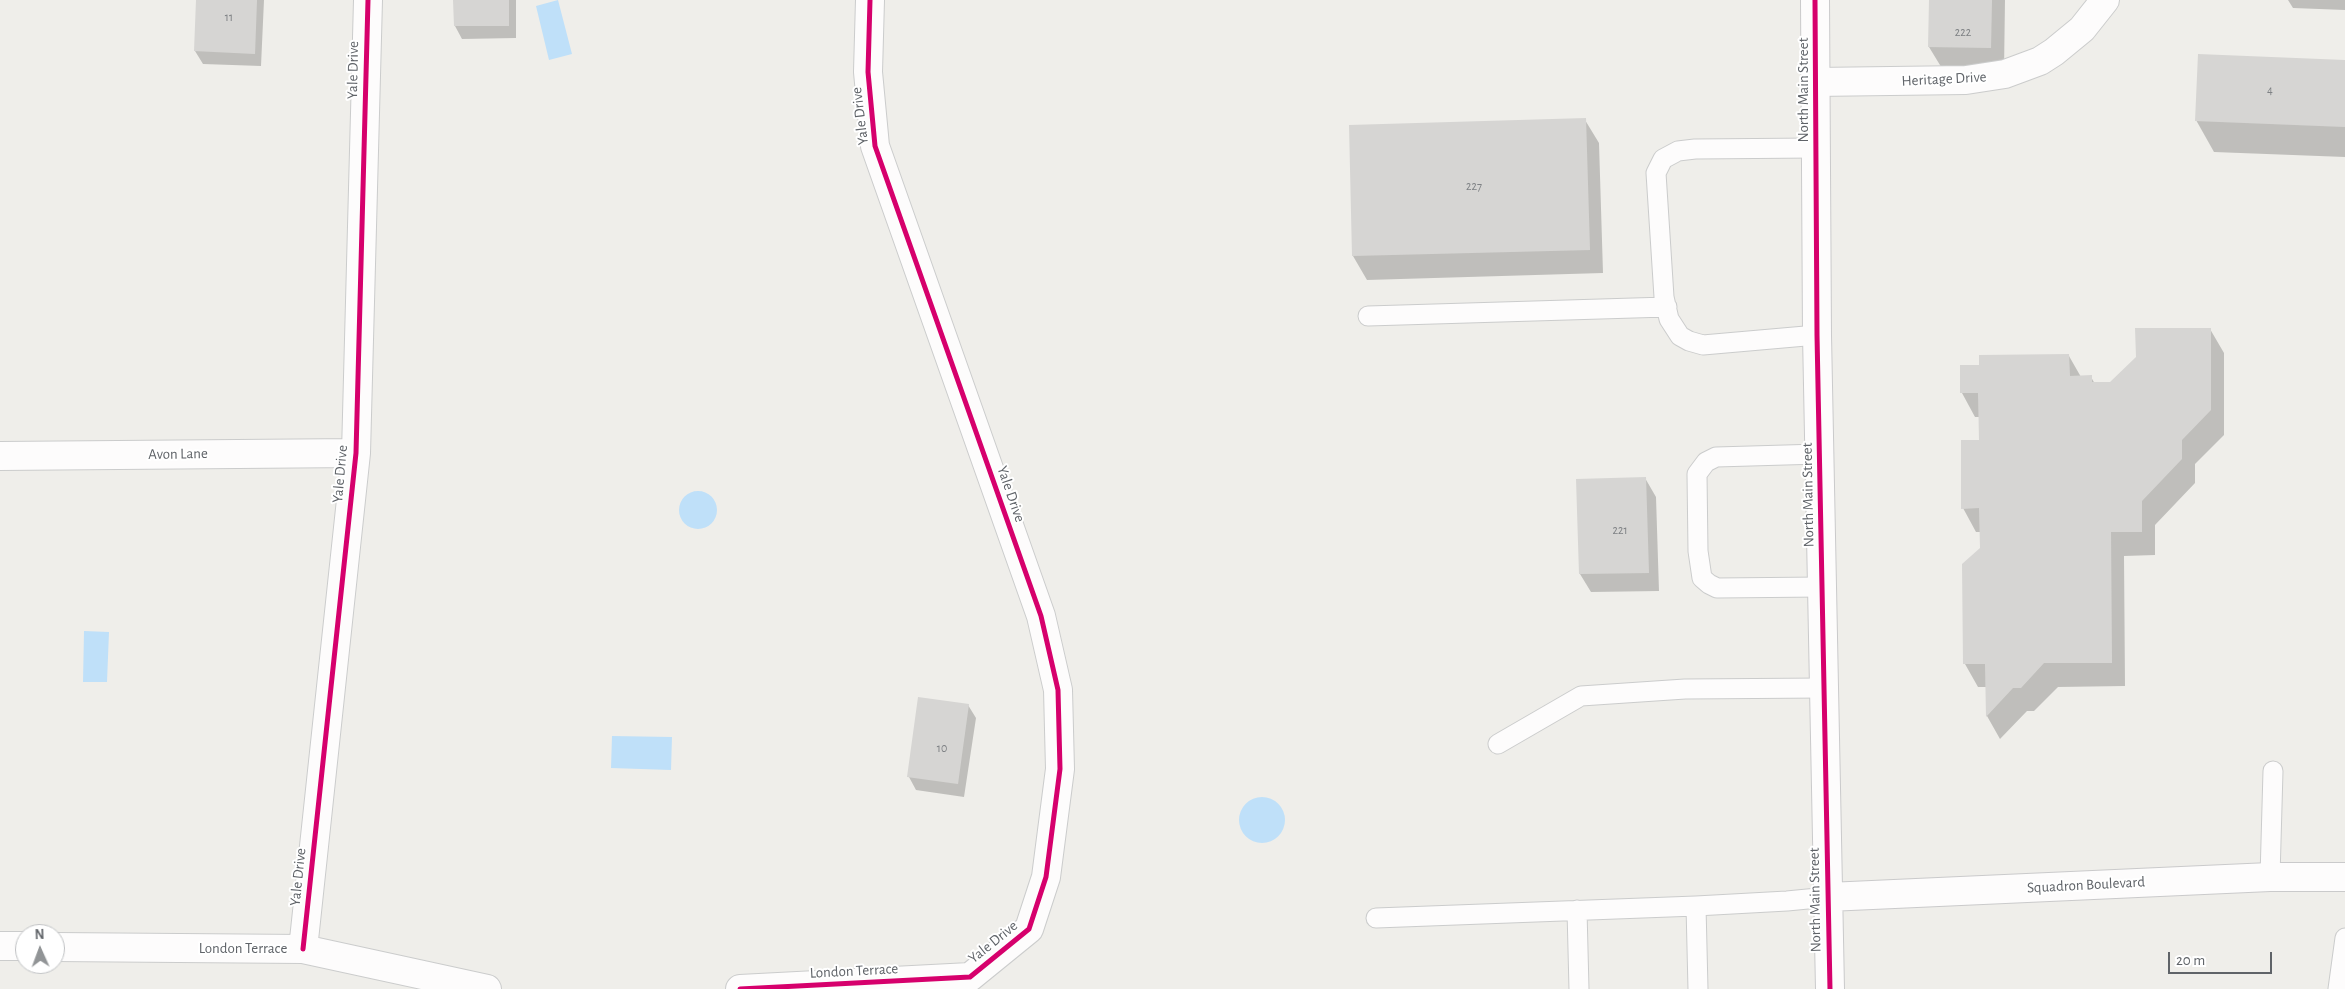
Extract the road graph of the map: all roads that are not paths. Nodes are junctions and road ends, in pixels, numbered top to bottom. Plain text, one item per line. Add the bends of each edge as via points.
1 (368, 0) edge
2 (870, 0) edge
3 (1815, 0) edge
4 (2105, 0) edge
5 (1815, 82) junction
6 (1815, 148) junction
7 (1667, 307) junction
8 (1368, 316) dead end
9 (1817, 335) junction
10 (356, 453) junction
11 (1820, 454) junction
12 (0, 456) edge
13 (1822, 587) junction
14 (1824, 688) junction
15 (1498, 744) dead end
16 (2273, 771) dead end
17 (2270, 876) junction
18 (2345, 877) edge
19 (1828, 897) junction
20 (1696, 906) junction
21 (1577, 910) junction
22 (1376, 918) dead end
23 (2345, 938) edge
24 (0, 946) edge
25 (15, 946) edge
26 (65, 947) edge
27 (303, 949) junction
28 (970, 977) joint
29 (487, 989) edge
30 (740, 989) edge
31 (1579, 989) edge
32 (1698, 989) edge
33 (1830, 989) edge
34 (2338, 989) edge

1 - 10 street, Yale Drive
2 - 28 street, Yale Drive via 868,72 875,146 1041,616 1058,690 1060,769 1046,877 1029,929
3 - 5 street, North Main Street
4 - 5 street, Heritage Drive via 2082,29 2054,52 2005,74 1966,80
5 - 6 street, North Main Street
6 - 7 lane via 1695,149 1662,159 1656,173
6 - 9 street, North Main Street
7 - 8 lane
7 - 9 lane via 1669,319 1680,336 1703,344
9 - 11 street, North Main Street
10 - 12 street, Avon Lane
10 - 27 street, Yale Drive
11 - 13 street, North Main Street
11 - 13 lane via 1716,457 1706,462 1697,474 1698,551 1702,578 1717,588
13 - 14 street, North Main Street
14 - 15 lane via 1684,689 1581,696
14 - 19 street, North Main Street
16 - 17 lane
17 - 18 street, Squadron Boulevard
17 - 19 street, Squadron Boulevard
19 - 20 lane
19 - 33 street, North Main Street
20 - 21 lane
20 - 32 lane
21 - 22 lane
21 - 31 lane
23 - 34 lane
24 - 25 street
26 - 27 street, London Terrace
27 - 29 street, London Terrace
28 - 30 street, London Terrace

